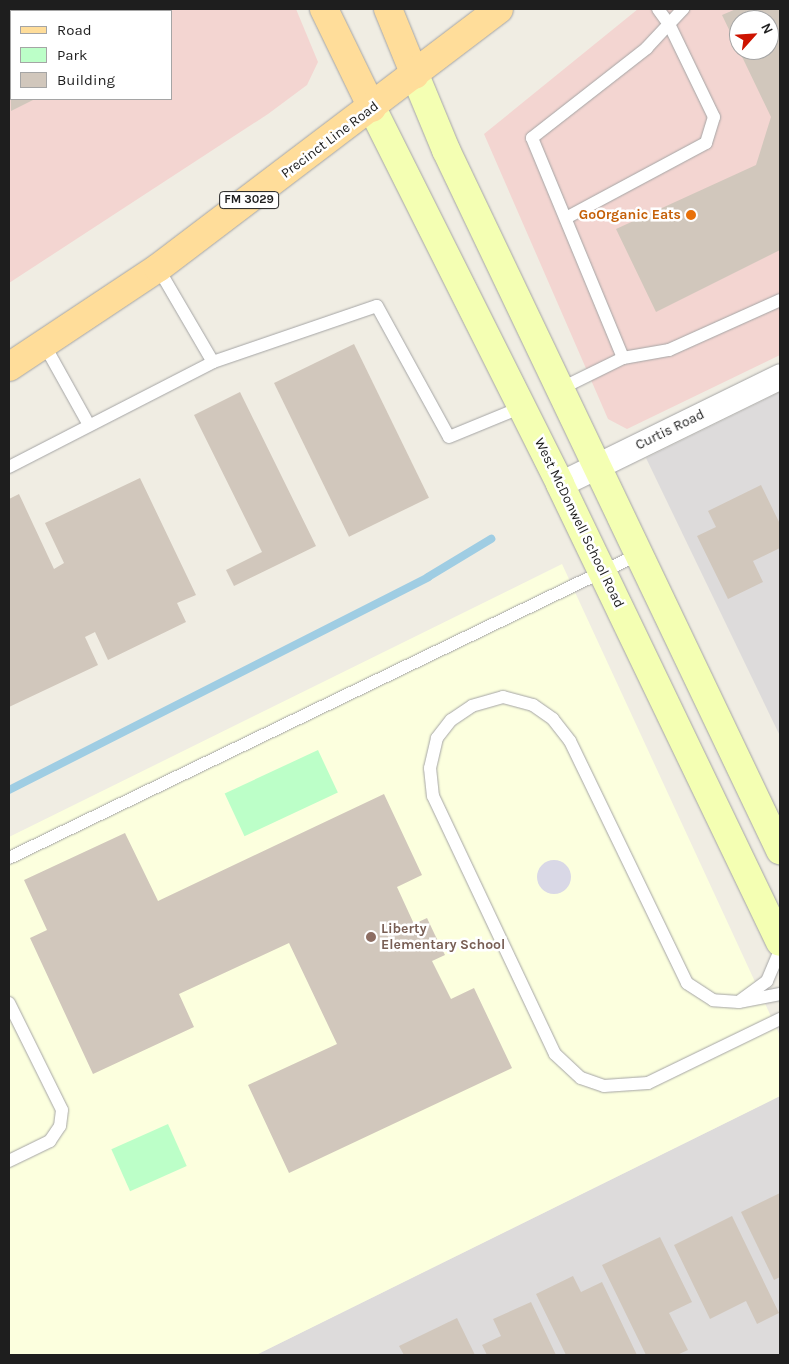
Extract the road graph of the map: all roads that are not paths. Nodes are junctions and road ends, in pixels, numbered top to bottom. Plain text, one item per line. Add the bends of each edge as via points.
1 (324, 9) edge
2 (388, 9) edge
3 (498, 9) edge
4 (658, 9) edge
5 (683, 9) edge
6 (669, 24) junction
7 (415, 76) junction
8 (372, 108) junction
9 (566, 218) junction
10 (158, 268) junction
11 (780, 300) edge
12 (45, 346) junction
13 (623, 358) junction
14 (213, 362) junction
15 (9, 368) edge
16 (780, 376) edge
17 (560, 389) junction
18 (522, 407) junction
19 (90, 425) junction
20 (596, 466) junction
21 (9, 467) edge
22 (560, 484) junction
23 (639, 554) junction
24 (603, 572) junction
25 (780, 850) edge
26 (9, 858) edge
27 (780, 942) edge
28 (780, 950) edge
29 (780, 994) edge
30 (739, 1002) junction
31 (9, 1003) edge
32 (780, 1019) edge
33 (9, 1161) edge

1 - 8 main road
2 - 7 main road
3 - 7 main road, Precinct Line Road / FM 3029
4 - 6 lane
5 - 6 lane
6 - 9 lane via 647,48 532,138
6 - 9 lane via 714,117 706,143
7 - 8 main road, Precinct Line Road / FM 3029
7 - 17 main road via 446,150
8 - 10 main road, Precinct Line Road / FM 3029
8 - 18 main road, West McDonwell School Road
9 - 13 lane
10 - 12 main road, Precinct Line Road / FM 3029
10 - 14 lane
11 - 13 lane via 669,350
12 - 15 main road, Precinct Line Road / FM 3029
12 - 19 lane
13 - 17 lane
14 - 18 lane via 377,306 449,436
14 - 19 lane
16 - 20 street, Curtis Road
17 - 20 main road
18 - 22 main road, West McDonwell School Road
19 - 21 lane
20 - 22 street, Curtis Road
20 - 23 main road
22 - 24 main road, West McDonwell School Road
23 - 24 lane
23 - 25 main road
24 - 26 lane
24 - 27 main road, West McDonwell School Road
28 - 30 lane via 767,981
29 - 30 lane
30 - 32 lane via 713,1000 687,983 570,741 553,719 534,705 503,697 472,706 451,720 437,738 430,768 434,796 555,1054 581,1078 604,1086 648,1083
31 - 33 lane via 62,1110 60,1126 50,1140

